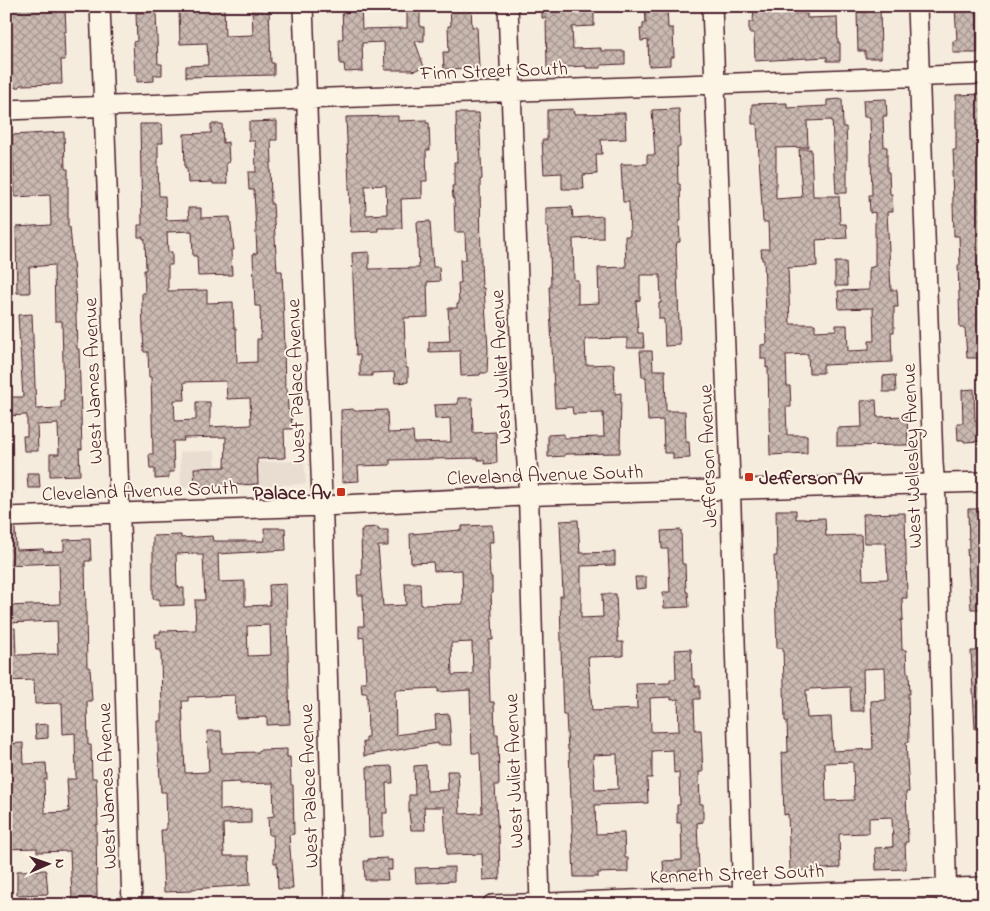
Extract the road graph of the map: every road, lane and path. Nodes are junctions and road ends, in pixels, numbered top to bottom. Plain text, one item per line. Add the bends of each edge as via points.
1 (100, 6) edge
2 (303, 6) edge
3 (508, 6) edge
4 (712, 6) edge
5 (917, 6) edge
6 (984, 74) edge
7 (920, 76) junction
8 (715, 84) junction
9 (512, 91) junction
10 (307, 98) junction
11 (104, 106) junction
12 (6, 110) edge
13 (984, 482) edge
14 (935, 483) junction
15 (730, 490) junction
16 (528, 496) junction
17 (322, 506) junction
18 (120, 513) junction
19 (6, 517) edge
20 (984, 887) edge
21 (947, 896) edge
22 (743, 900) edge
23 (540, 904) edge
24 (132, 905) edge
25 (334, 905) edge
26 (492, 905) edge

1 - 11 street, West James Avenue
2 - 10 street, West Palace Avenue
3 - 9 street, West Juliet Avenue
4 - 8 street, Jefferson Avenue
5 - 7 street, West Wellesley Avenue
6 - 7 street, Finn Street South
7 - 8 street, Finn Street South
7 - 14 street, West Wellesley Avenue
8 - 9 street, Finn Street South
8 - 15 street, Jefferson Avenue
9 - 10 street, Finn Street South
9 - 16 street, West Juliet Avenue
10 - 11 street, Finn Street South
10 - 17 street, West Palace Avenue
11 - 12 street, Finn Street South
11 - 18 street, West James Avenue
13 - 14 street, Cleveland Avenue South
14 - 15 street, Cleveland Avenue South
14 - 21 street, West Wellesley Avenue
15 - 16 street, Cleveland Avenue South
15 - 22 street, Jefferson Avenue
16 - 17 street, Cleveland Avenue South
16 - 23 street, West Juliet Avenue
17 - 18 street, Cleveland Avenue South
17 - 25 street, West Palace Avenue
18 - 19 street, Cleveland Avenue South
18 - 24 street, West James Avenue
20 - 21 street, Kenneth Street South
21 - 22 street, Kenneth Street South
22 - 23 street, Kenneth Street South
23 - 26 street, Kenneth Street South

